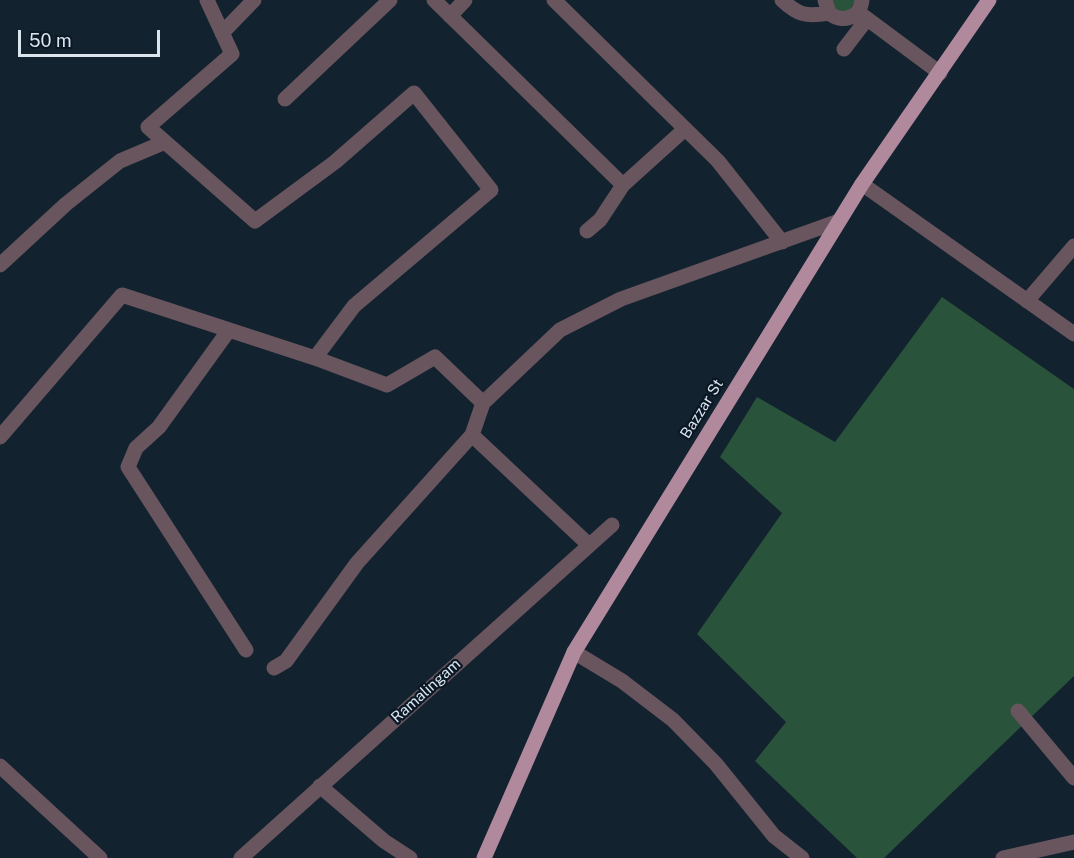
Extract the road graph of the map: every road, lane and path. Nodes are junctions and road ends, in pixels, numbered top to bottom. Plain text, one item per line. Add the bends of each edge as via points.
1 (207, 0) edge
2 (254, 0) edge
3 (390, 0) edge
4 (434, 0) edge
5 (465, 0) edge
6 (554, 0) edge
7 (782, 0) edge
8 (989, 0) edge
9 (827, 6) edge
10 (862, 10) edge
11 (450, 16) junction
12 (222, 33) junction
13 (844, 49) dead end
14 (940, 73) junction
15 (285, 99) dead end
16 (685, 129) junction
17 (165, 142) junction
18 (862, 184) junction
19 (623, 185) junction
20 (839, 221) junction
21 (588, 231) dead end
22 (782, 242) junction
23 (1074, 246) edge
24 (0, 265) edge
25 (1027, 301) junction
26 (229, 330) junction
27 (1074, 334) edge
28 (315, 358) junction
29 (483, 403) junction
30 (472, 435) junction
31 (0, 437) edge
32 (612, 525) dead end
33 (589, 545) junction
34 (246, 650) dead end
35 (574, 652) junction
36 (274, 668) dead end
37 (1018, 711) dead end
38 (0, 766) edge
39 (1074, 778) edge
40 (320, 786) junction
41 (1074, 842) edge
42 (100, 858) edge
43 (241, 858) edge
44 (410, 858) edge
45 (484, 858) edge
46 (802, 858) edge
47 (1003, 858) edge

1 - 12 street
2 - 12 street
3 - 15 street
4 - 11 street
5 - 11 street
6 - 16 street
7 - 9 street via 796,13 815,15
8 - 14 main road, Bazzar St
9 - 10 street via 839,19
10 - 13 street
10 - 14 street
11 - 19 street
12 - 17 street via 232,54 148,127
14 - 18 main road, Bazzar St
16 - 19 street
16 - 22 street via 718,160
17 - 24 street via 120,161
17 - 28 street via 255,221 335,162 414,93 491,190 354,306
18 - 20 main road, Bazzar St
18 - 25 street
19 - 21 street
20 - 22 street
20 - 35 main road, Bazzar St
22 - 29 street via 621,299 560,330
23 - 25 street
25 - 27 street
26 - 28 street
26 - 31 street via 122,295
26 - 34 street via 159,427 136,448 128,467
28 - 29 street via 387,385 435,357
29 - 30 street
30 - 33 street
30 - 36 street via 357,563 286,661
32 - 33 street, Ramalingam
33 - 40 street, Ramalingam
35 - 45 main road, Bazzar St
35 - 46 street via 622,681 673,720 716,764 774,836
37 - 39 street
38 - 42 street
40 - 43 street, Ramalingam
40 - 44 street
41 - 47 street

